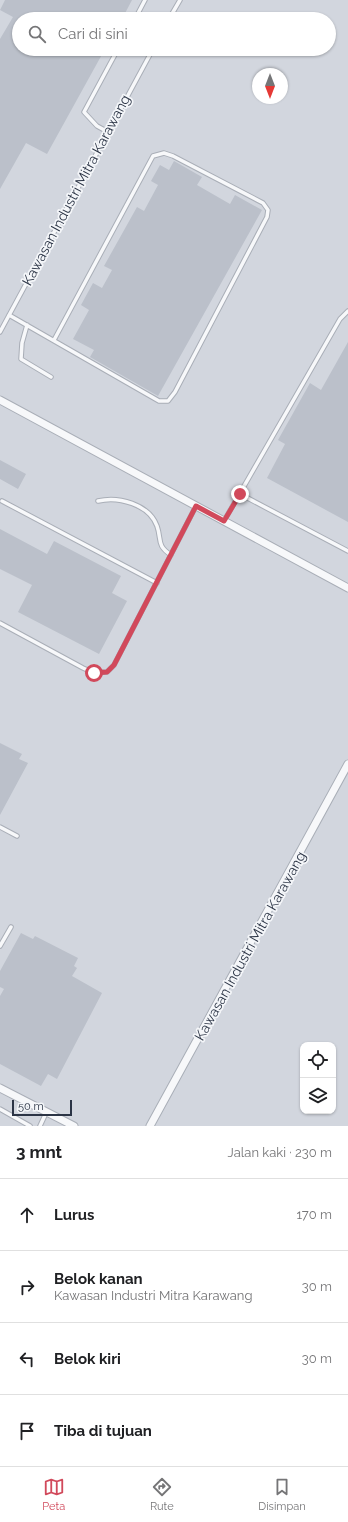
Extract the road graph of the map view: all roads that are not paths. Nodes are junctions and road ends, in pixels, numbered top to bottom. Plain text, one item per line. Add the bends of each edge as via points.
1 (145, 0) edge
2 (180, 0) edge
3 (139, 12) edge
4 (173, 12) edge
5 (114, 56) edge
6 (149, 56) edge
7 (108, 132) junction
8 (348, 311) edge
9 (8, 315) junction
10 (27, 326) junction
11 (0, 332) edge
12 (54, 340) junction
13 (51, 377) dead end
14 (0, 400) edge
15 (240, 494) junction
16 (2, 501) dead end
17 (98, 501) dead end
18 (196, 506) junction
19 (224, 521) junction
20 (348, 552) edge
21 (171, 555) junction
22 (157, 583) junction
23 (348, 588) edge
24 (0, 623) edge
25 (348, 764) edge
26 (0, 827) edge
27 (17, 836) dead end
28 (11, 927) dead end
29 (0, 946) edge
30 (0, 1088) edge
31 (0, 1109) edge
32 (46, 1113) junction
33 (30, 1126) edge
34 (40, 1126) edge
35 (74, 1126) edge
36 (150, 1126) edge

1 - 3 lane
2 - 4 lane
5 - 7 lane via 84,112 97,126
6 - 7 lane, Kawasan Industri Mitra Karawang
7 - 9 lane, Kawasan Industri Mitra Karawang
8 - 15 lane via 340,319
9 - 10 lane
9 - 11 lane, Kawasan Industri Mitra Karawang
10 - 12 lane
10 - 13 lane via 21,359
12 - 12 lane via 153,156 164,153 173,156 263,203 268,210 267,218 208,333 168,401 159,401
14 - 18 street
15 - 19 lane
15 - 20 lane
16 - 22 lane
17 - 21 lane via 115,498 144,509 158,527 159,542
18 - 19 street
18 - 21 lane
19 - 23 street
21 - 22 lane
22 - 24 lane via 114,665 102,674 83,668
25 - 36 street, Kawasan Industri Mitra Karawang
26 - 27 lane
28 - 29 lane
30 - 32 street
31 - 33 lane
32 - 34 lane
32 - 35 street

